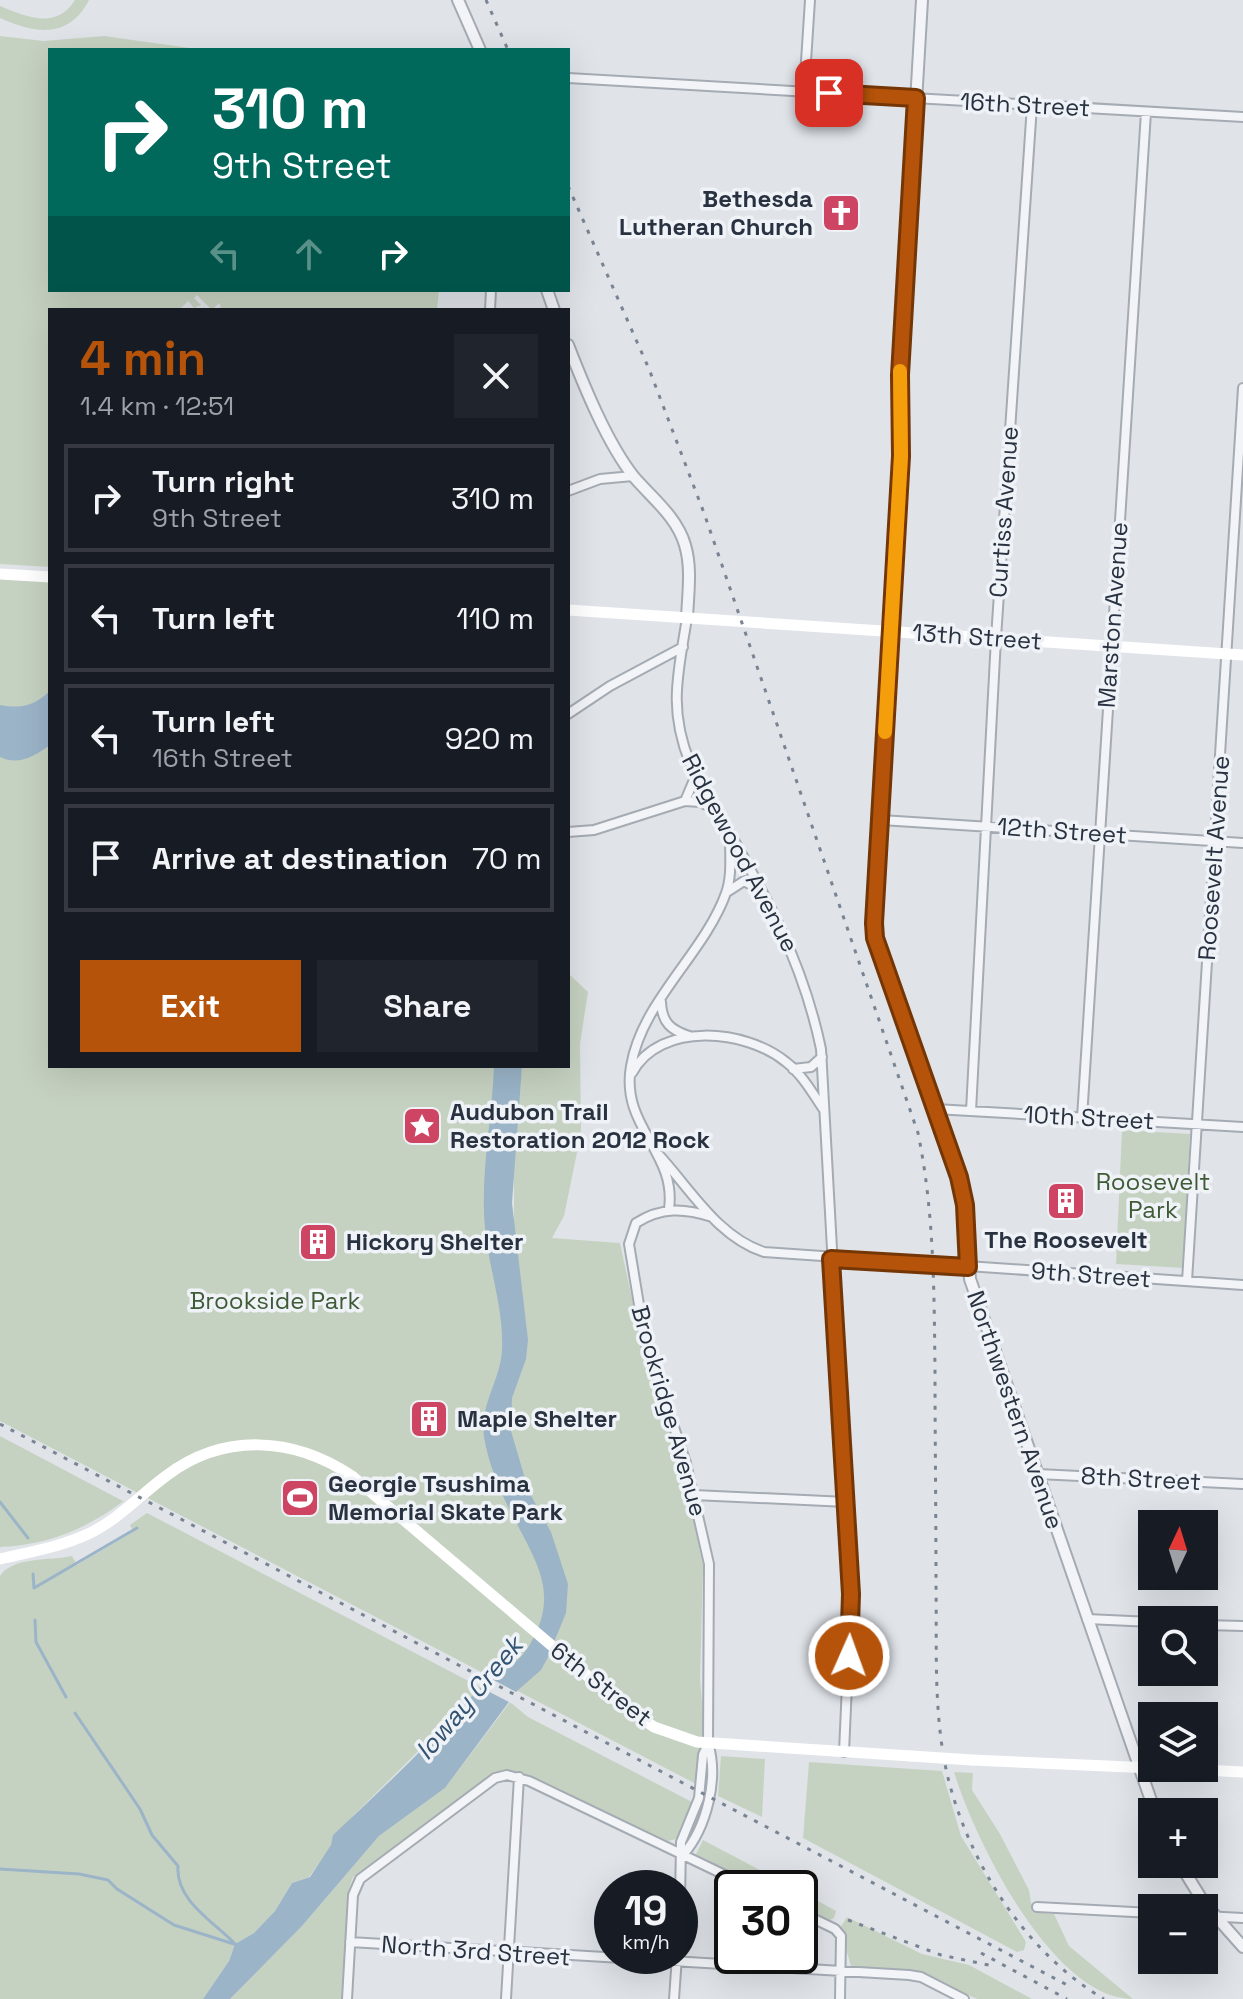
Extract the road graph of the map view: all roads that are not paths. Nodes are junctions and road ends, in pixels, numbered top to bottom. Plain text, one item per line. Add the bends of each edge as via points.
1 (458, 0) edge
2 (810, 0) edge
3 (922, 0) edge
4 (479, 48) edge
5 (570, 78) edge
6 (804, 92) junction
7 (916, 98) junction
8 (1032, 105) junction
9 (1146, 112) junction
10 (1243, 117) edge
11 (570, 349) edge
12 (1243, 388) edge
13 (633, 476) junction
14 (570, 490) edge
15 (0, 574) edge
16 (48, 577) edge
17 (570, 610) edge
18 (687, 618) junction
19 (889, 631) junction
20 (996, 638) junction
21 (1110, 646) junction
22 (683, 647) junction
23 (1227, 653) junction
24 (1243, 655) edge
25 (570, 713) edge
26 (697, 774) junction
27 (685, 801) junction
28 (716, 810) junction
29 (881, 820) junction
30 (986, 827) junction
31 (570, 832) edge
32 (1100, 834) junction
33 (730, 835) junction
34 (1215, 841) junction
35 (1243, 843) edge
36 (726, 893) junction
37 (767, 895) junction
38 (661, 1002) junction
39 (690, 1037) junction
40 (822, 1057) junction
41 (793, 1069) junction
42 (630, 1077) junction
43 (935, 1109) junction
44 (825, 1110) junction
45 (971, 1111) junction
46 (1082, 1118) junction
47 (1197, 1125) junction
48 (1243, 1127) edge
49 (659, 1155) junction
50 (669, 1209) junction
51 (712, 1217) junction
52 (831, 1259) junction
53 (968, 1267) junction
54 (1187, 1281) junction
55 (1243, 1285) edge
56 (1038, 1474) junction
57 (1243, 1484) edge
58 (694, 1495) junction
59 (847, 1502) junction
60 (0, 1551) edge
61 (26, 1553) junction
62 (0, 1559) edge
63 (1087, 1619) junction
64 (1138, 1621) edge
65 (1218, 1625) edge
66 (1243, 1626) edge
67 (708, 1743) junction
68 (844, 1752) junction
69 (1138, 1767) joint
70 (1218, 1771) edge
71 (1243, 1772) edge
72 (519, 1777) junction
73 (683, 1855) junction
74 (682, 1870) edge
75 (714, 1870) edge
76 (1037, 1907) dead end
77 (1138, 1912) edge
78 (1218, 1917) edge
79 (1243, 1918) edge
80 (818, 1921) edge
81 (1218, 1924) edge
82 (350, 1942) junction
83 (1243, 1947) edge
84 (509, 1953) junction
85 (594, 1957) edge
86 (698, 1962) edge
87 (841, 1972) junction
88 (675, 1974) edge
89 (347, 1999) edge
90 (506, 1999) edge
91 (674, 1999) edge
92 (840, 1999) edge
93 (964, 1999) edge

1 - 4 street
2 - 6 street
3 - 7 street, Northwestern Avenue
5 - 6 street, 16th Street
6 - 7 street, 16th Street
7 - 8 street, 16th Street
7 - 19 street, Northwestern Avenue
8 - 9 street, 16th Street
8 - 20 street, Curtiss Avenue
9 - 10 street, 16th Street
9 - 21 street, Marston Avenue
11 - 13 street, Ridgewood Avenue
12 - 23 street, Roosevelt Avenue
13 - 14 street via 600,479
13 - 18 street, Ridgewood Avenue via 684,541 689,558
15 - 16 main road
17 - 18 main road, 13th Street
18 - 19 main road, 13th Street
18 - 22 street, Ridgewood Avenue
19 - 20 main road, 13th Street
19 - 29 street, Northwestern Avenue
20 - 21 main road, 13th Street
20 - 30 street, Curtiss Avenue
21 - 23 main road, 13th Street
21 - 32 street, Marston Avenue
22 - 25 street
22 - 26 street, Ridgewood Avenue via 676,721
23 - 24 main road, 13th Street
23 - 34 street, Roosevelt Avenue
26 - 27 street
26 - 28 street, Ridgewood Avenue
27 - 28 street
27 - 31 street via 594,830
28 - 33 street, Ridgewood Avenue
29 - 30 street, 12th Street
29 - 43 street, Northwestern Avenue via 875,938
30 - 32 street, 12th Street
30 - 45 street, Curtiss Avenue
32 - 34 street, 12th Street
32 - 46 street, Marston Avenue
33 - 36 street
33 - 37 street, Ridgewood Avenue
34 - 35 street, 12th Street
34 - 47 street, Roosevelt Avenue
36 - 37 street via 744,881
36 - 38 street
37 - 40 street, Ridgewood Avenue via 803,976
38 - 39 street via 666,1023
38 - 42 street via 638,1043
39 - 41 street via 752,1045
39 - 42 street via 649,1052
40 - 41 street via 805,1069
40 - 44 street, Ridgewood Avenue
41 - 44 street
42 - 49 street via 636,1119
43 - 45 street, 10th Street
43 - 53 street, Northwestern Avenue via 962,1191
44 - 52 street, Ridgewood Avenue
45 - 46 street, 10th Street
46 - 47 street, 10th Street
47 - 48 street, 10th Street
47 - 54 street, Roosevelt Avenue
49 - 50 street via 669,1176
49 - 51 street, 9th Street
50 - 51 street, 9th Street
50 - 58 street, Brookridge Avenue via 636,1223 629,1244 645,1341
51 - 52 street, 9th Street via 746,1246
52 - 53 street, 9th Street
52 - 59 street, Ridgewood Avenue
53 - 54 street, 9th Street
53 - 56 street, Northwestern Avenue
54 - 55 street, 9th Street
56 - 57 street, 8th Street
56 - 63 street, Northwestern Avenue
58 - 59 street
58 - 67 street, Brookridge Avenue via 709,1564
59 - 68 street, Ridgewood Avenue via 851,1594
60 - 61 main road
61 - 62 main road, 6th Street
61 - 67 main road, 6th Street via 89,1534 194,1458 236,1446 297,1448 336,1465 382,1499 647,1723
63 - 64 street
63 - 69 street, Northwestern Avenue
65 - 66 street
67 - 68 main road, 6th Street
67 - 73 street via 699,1798 681,1842
67 - 73 street, Brookridge Avenue via 709,1797
68 - 69 main road, 6th Street, bridge
70 - 71 main road
72 - 73 street
72 - 82 street via 495,1778 360,1879 353,1895
72 - 84 street
73 - 74 street
73 - 75 street
76 - 77 street
78 - 79 street
80 - 87 street via 841,1936
81 - 83 street
82 - 84 street, North 3rd Street
82 - 89 street
84 - 85 street, North 3rd Street
84 - 90 street
86 - 87 street, North 3rd Street
87 - 92 street
87 - 93 street, North 3rd Street via 921,1977
88 - 91 street

